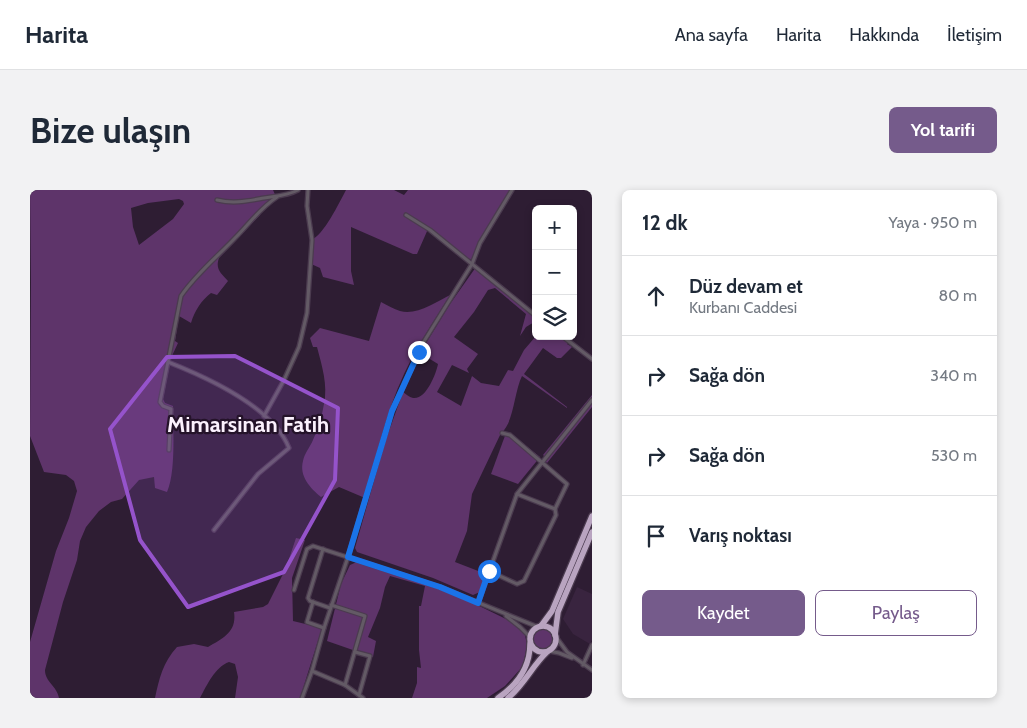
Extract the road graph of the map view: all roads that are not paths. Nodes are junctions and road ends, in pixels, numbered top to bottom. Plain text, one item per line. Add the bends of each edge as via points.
1 (298, 190) edge
2 (308, 190) edge
3 (512, 190) edge
4 (277, 197) junction
5 (217, 200) dead end
6 (406, 215) dead end
7 (472, 264) junction
8 (532, 313) edge
9 (567, 340) edge
10 (592, 359) edge
11 (168, 362) junction
12 (592, 400) edge
13 (264, 416) junction
14 (502, 433) dead end
15 (169, 450) dead end
16 (542, 463) junction
17 (517, 494) junction
18 (555, 509) junction
19 (592, 516) edge
20 (214, 530) dead end
21 (592, 532) edge
22 (323, 549) junction
23 (348, 557) junction
24 (489, 571) junction
25 (294, 590) dead end
26 (313, 602) junction
27 (478, 603) junction
28 (331, 606) junction
29 (502, 613) junction
30 (540, 626) junction
31 (324, 628) junction
32 (556, 636) junction
33 (529, 639) junction
34 (592, 645) edge
35 (355, 652) junction
36 (548, 652) junction
37 (577, 660) junction
38 (583, 664) junction
39 (592, 670) edge
40 (312, 671) junction
41 (345, 685) junction
42 (359, 695) junction
43 (302, 698) edge
44 (363, 698) edge
45 (498, 698) edge
46 (508, 698) edge

1 - 4 street
2 - 13 street via 312,240 307,312 299,347
3 - 7 street via 480,243
4 - 5 street via 243,203
4 - 11 street via 259,211 181,296
6 - 7 street
7 - 8 street
7 - 23 street via 423,343 392,411
9 - 10 street
11 - 13 street via 199,374
11 - 15 street via 160,402 171,409
12 - 16 street
13 - 20 street via 278,428 289,448 258,474
14 - 16 street via 510,435
16 - 17 street
16 - 18 street via 566,484
17 - 18 street
17 - 24 street
18 - 24 street via 556,515 524,581 518,584
19 - 30 highway via 552,611
21 - 32 highway via 558,612
22 - 23 street
22 - 25 street via 312,546 307,549
22 - 26 street via 308,597
23 - 27 street
23 - 28 street
24 - 27 street
26 - 28 street
26 - 31 street via 307,622
27 - 29 street
28 - 31 street
28 - 35 street via 365,616
29 - 30 street
29 - 33 street via 516,623
30 - 32 highway via 550,628
30 - 33 highway
31 - 40 street
32 - 36 highway via 555,644
32 - 37 street
33 - 36 highway via 536,651
33 - 45 highway via 529,658 523,673 514,686
34 - 38 street
35 - 41 street
35 - 42 street via 370,656
36 - 37 street
36 - 46 highway
37 - 38 street
38 - 39 street
40 - 41 street
40 - 43 street
41 - 42 street
42 - 44 street

